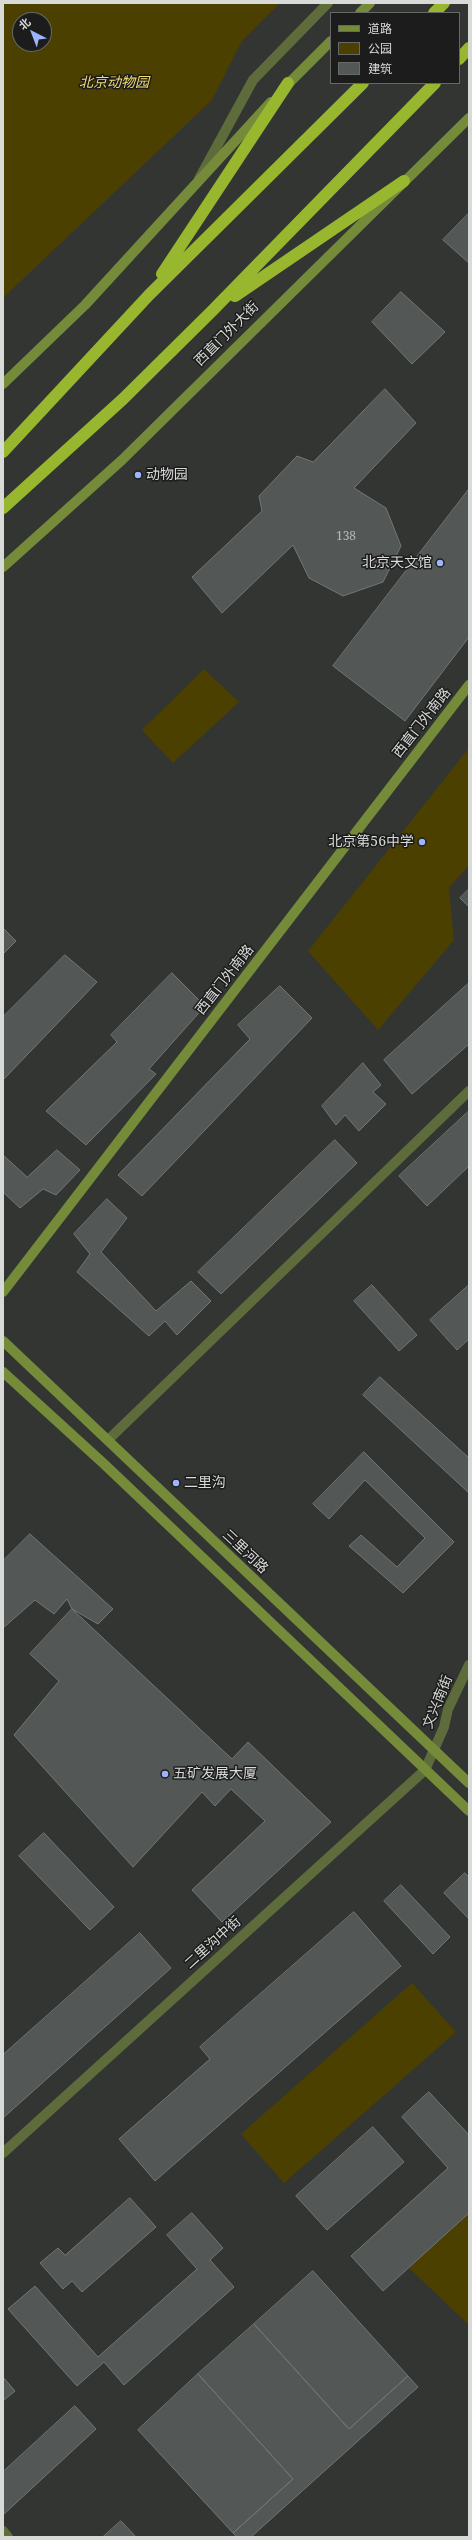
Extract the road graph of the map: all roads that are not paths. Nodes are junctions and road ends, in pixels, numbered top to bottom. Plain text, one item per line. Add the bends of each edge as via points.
1 (328, 3) edge
2 (370, 3) edge
3 (444, 3) edge
4 (361, 12) edge
5 (435, 12) edge
6 (330, 42) edge
7 (469, 48) edge
8 (460, 58) edge
9 (288, 83) junction
10 (362, 84) edge
11 (434, 84) edge
12 (469, 118) edge
13 (404, 181) junction
14 (197, 182) junction
15 (149, 294) junction
16 (212, 311) junction
17 (3, 384) edge
18 (5, 448) edge
19 (3, 508) edge
20 (3, 567) edge
21 (469, 685) edge
22 (469, 1091) edge
23 (3, 1292) edge
24 (3, 1341) edge
25 (3, 1372) edge
26 (108, 1440) junction
27 (469, 1666) edge
28 (434, 1750) junction
29 (425, 1770) junction
30 (469, 1783) edge
31 (469, 1811) edge
32 (3, 2153) edge
33 (3, 2531) edge
34 (8, 2537) edge

1 - 14 street via 253,80
2 - 4 street
3 - 5 highway
6 - 9 street
7 - 8 highway
9 - 14 street
9 - 15 highway
10 - 15 highway
11 - 16 highway, 西直门外大街
12 - 13 street, 西直门外大街
13 - 16 highway
13 - 20 street, 西直门外大街 via 122,460
14 - 17 street via 85,305
15 - 18 highway
16 - 19 highway, 西直门外大街 via 123,399
21 - 23 street, 西直门外南路
22 - 26 street
24 - 26 street, 三里河路
25 - 29 street via 103,1463
26 - 28 street, 三里河路
27 - 28 street, 文兴南街 via 448,1709
28 - 29 street, 二里沟中街
28 - 30 street, 三里河路
29 - 31 street
29 - 32 street, 二里沟中街
33 - 34 street

